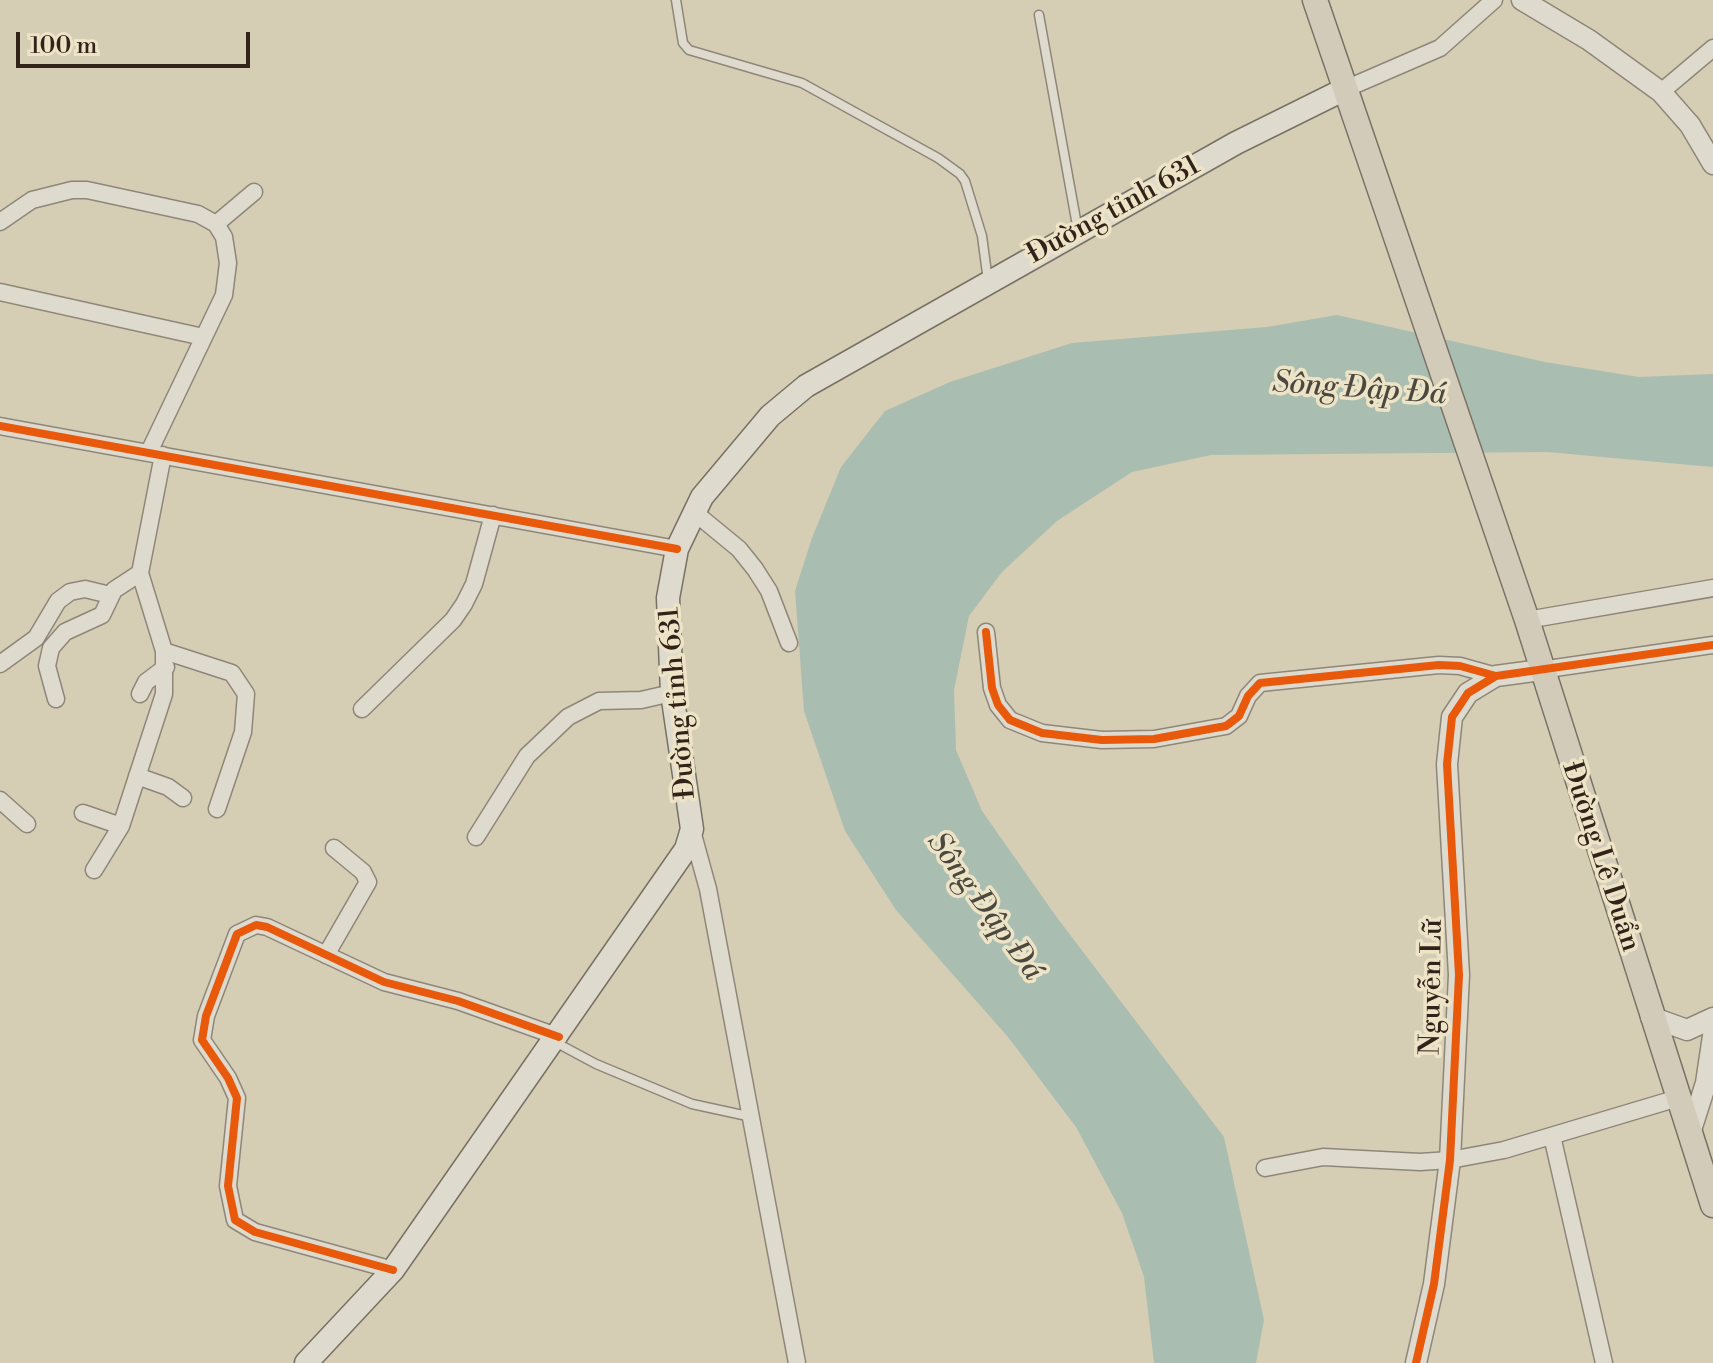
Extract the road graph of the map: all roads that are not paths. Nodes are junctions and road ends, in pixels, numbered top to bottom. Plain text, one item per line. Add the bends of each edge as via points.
1 (676, 0) edge
2 (1315, 0) edge
3 (1494, 0) edge
4 (1522, 0) edge
5 (1039, 15) dead end
6 (1713, 48) edge
7 (1343, 90) junction
8 (1661, 92) junction
9 (1713, 164) edge
10 (254, 192) dead end
11 (0, 222) edge
12 (216, 224) junction
13 (1078, 231) junction
14 (988, 281) junction
15 (0, 292) edge
16 (203, 337) junction
17 (0, 426) edge
18 (156, 454) junction
19 (694, 512) junction
20 (493, 515) junction
21 (677, 549) junction
22 (140, 573) junction
23 (1713, 588) edge
24 (110, 595) junction
25 (1527, 620) junction
26 (986, 632) dead end
27 (789, 643) dead end
28 (1713, 645) edge
29 (165, 659) junction
30 (0, 664) edge
31 (1541, 670) junction
32 (1496, 676) junction
33 (672, 693) junction
34 (140, 694) dead end
35 (56, 699) dead end
36 (362, 709) dead end
37 (137, 776) junction
38 (183, 798) dead end
39 (0, 800) edge
40 (217, 809) dead end
41 (83, 813) dead end
42 (27, 824) dead end
43 (121, 826) junction
44 (692, 829) junction
45 (476, 837) dead end
46 (334, 848) dead end
47 (94, 870) dead end
48 (326, 955) junction
49 (1651, 1017) junction
50 (1713, 1018) edge
51 (1713, 1036) edge
52 (557, 1039) junction
53 (1678, 1098) junction
54 (752, 1117) junction
55 (1690, 1133) junction
56 (1552, 1136) junction
57 (1450, 1160) junction
58 (1265, 1168) dead end
59 (1713, 1205) edge
60 (393, 1270) junction
61 (306, 1363) edge
62 (797, 1363) edge
63 (1416, 1363) edge
64 (1604, 1363) edge

1 - 14 lane via 683,43 689,50 802,83 960,174 985,248
2 - 7 main road, Đường Lê Duẩn
3 - 7 street via 1440,48
4 - 8 street
5 - 13 lane
6 - 8 street
7 - 13 main road, Đường tỉnh 631
7 - 25 main road, Đường Lê Duẩn
8 - 9 street via 1690,125
10 - 12 street
11 - 12 street via 32,200 72,190 198,214
12 - 16 street via 224,237 228,279
13 - 14 main road, Đường tỉnh 631
14 - 19 main road, Đường tỉnh 631 via 786,401
15 - 16 street
16 - 18 street
17 - 18 street
18 - 20 street
18 - 22 street
19 - 21 main road, Đường tỉnh 631
19 - 27 street via 755,569
20 - 21 street
20 - 36 street via 464,604
21 - 33 main road, Đường tỉnh 631 via 668,598
22 - 24 street
22 - 29 street
23 - 25 street
24 - 30 street via 85,589 70,592 58,601 36,638
24 - 35 street via 102,615 65,632 51,648 47,666
25 - 31 main road, Đường Lê Duẩn
26 - 32 street via 992,688 1010,720 1042,733 1102,740 1154,739 1226,726 1260,683 1439,665
28 - 31 street
29 - 34 street
29 - 37 street via 161,710
29 - 40 street via 232,673 246,694 239,750
31 - 32 street, Nguyễn Lữ
31 - 49 main road, Đường Lê Duẩn
32 - 57 street, Nguyễn Lữ via 1460,703 1448,739 1449,842 1459,961
33 - 44 main road, Đường tỉnh 631
33 - 45 street via 599,701 568,717 527,756
37 - 38 street
37 - 43 street
39 - 42 street
41 - 43 street
43 - 47 street
44 - 52 main road, Đường tỉnh 631 via 677,865
44 - 54 street
46 - 48 street via 368,882
48 - 52 street via 384,982 458,1001
48 - 60 street via 256,925 231,943 202,1040 237,1098 228,1186 231,1210 235,1220 255,1232
49 - 50 street via 1687,1030
49 - 53 main road, Đường Lê Duẩn
51 - 55 street via 1706,1083
52 - 54 lane via 596,1064 692,1104
52 - 60 main road, Đường tỉnh 631
53 - 55 main road, Đường Lê Duẩn
53 - 56 street
54 - 62 street
55 - 59 main road, Đường Lê Duẩn
56 - 57 street
56 - 64 street
57 - 58 street via 1323,1157
57 - 63 street, Nguyễn Lữ via 1434,1284
60 - 61 main road, Đường tỉnh 631

